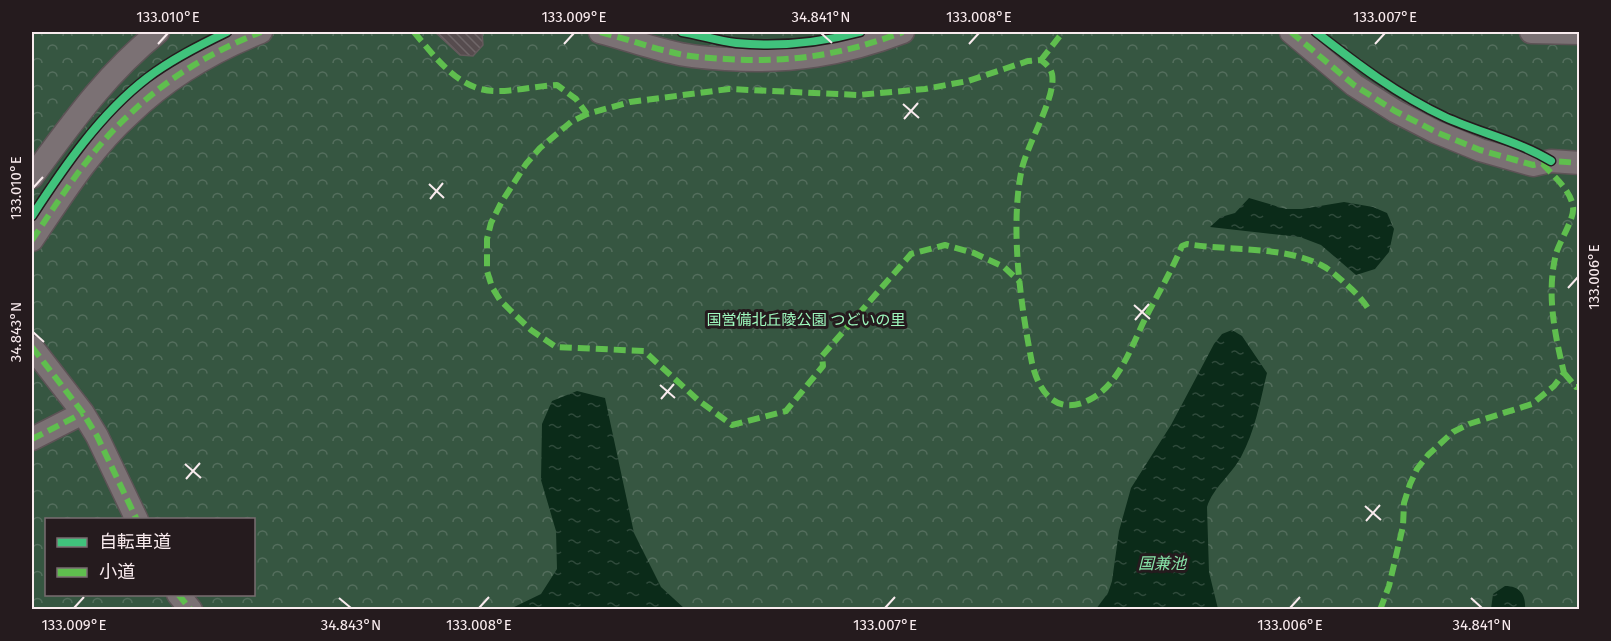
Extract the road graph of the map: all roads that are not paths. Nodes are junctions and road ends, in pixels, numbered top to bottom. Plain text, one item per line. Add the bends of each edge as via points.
1 (158, 32) edge
2 (261, 32) edge
3 (600, 32) edge
4 (903, 32) edge
5 (1291, 32) edge
6 (1531, 32) edge
7 (1580, 33) edge
8 (1580, 163) edge
9 (32, 177) edge
10 (32, 240) edge
11 (32, 347) edge
12 (82, 413) junction
13 (32, 439) edge
14 (137, 518) edge
15 (180, 596) edge
16 (191, 609) edge

1 - 9 street via 129,55 80,111
2 - 10 street via 188,69 129,114 83,166
3 - 4 street via 672,52 766,61 825,55
5 - 8 street via 1354,85 1436,132 1533,165 1551,161
6 - 7 street
11 - 12 street
12 - 13 street
12 - 14 street
15 - 16 street

